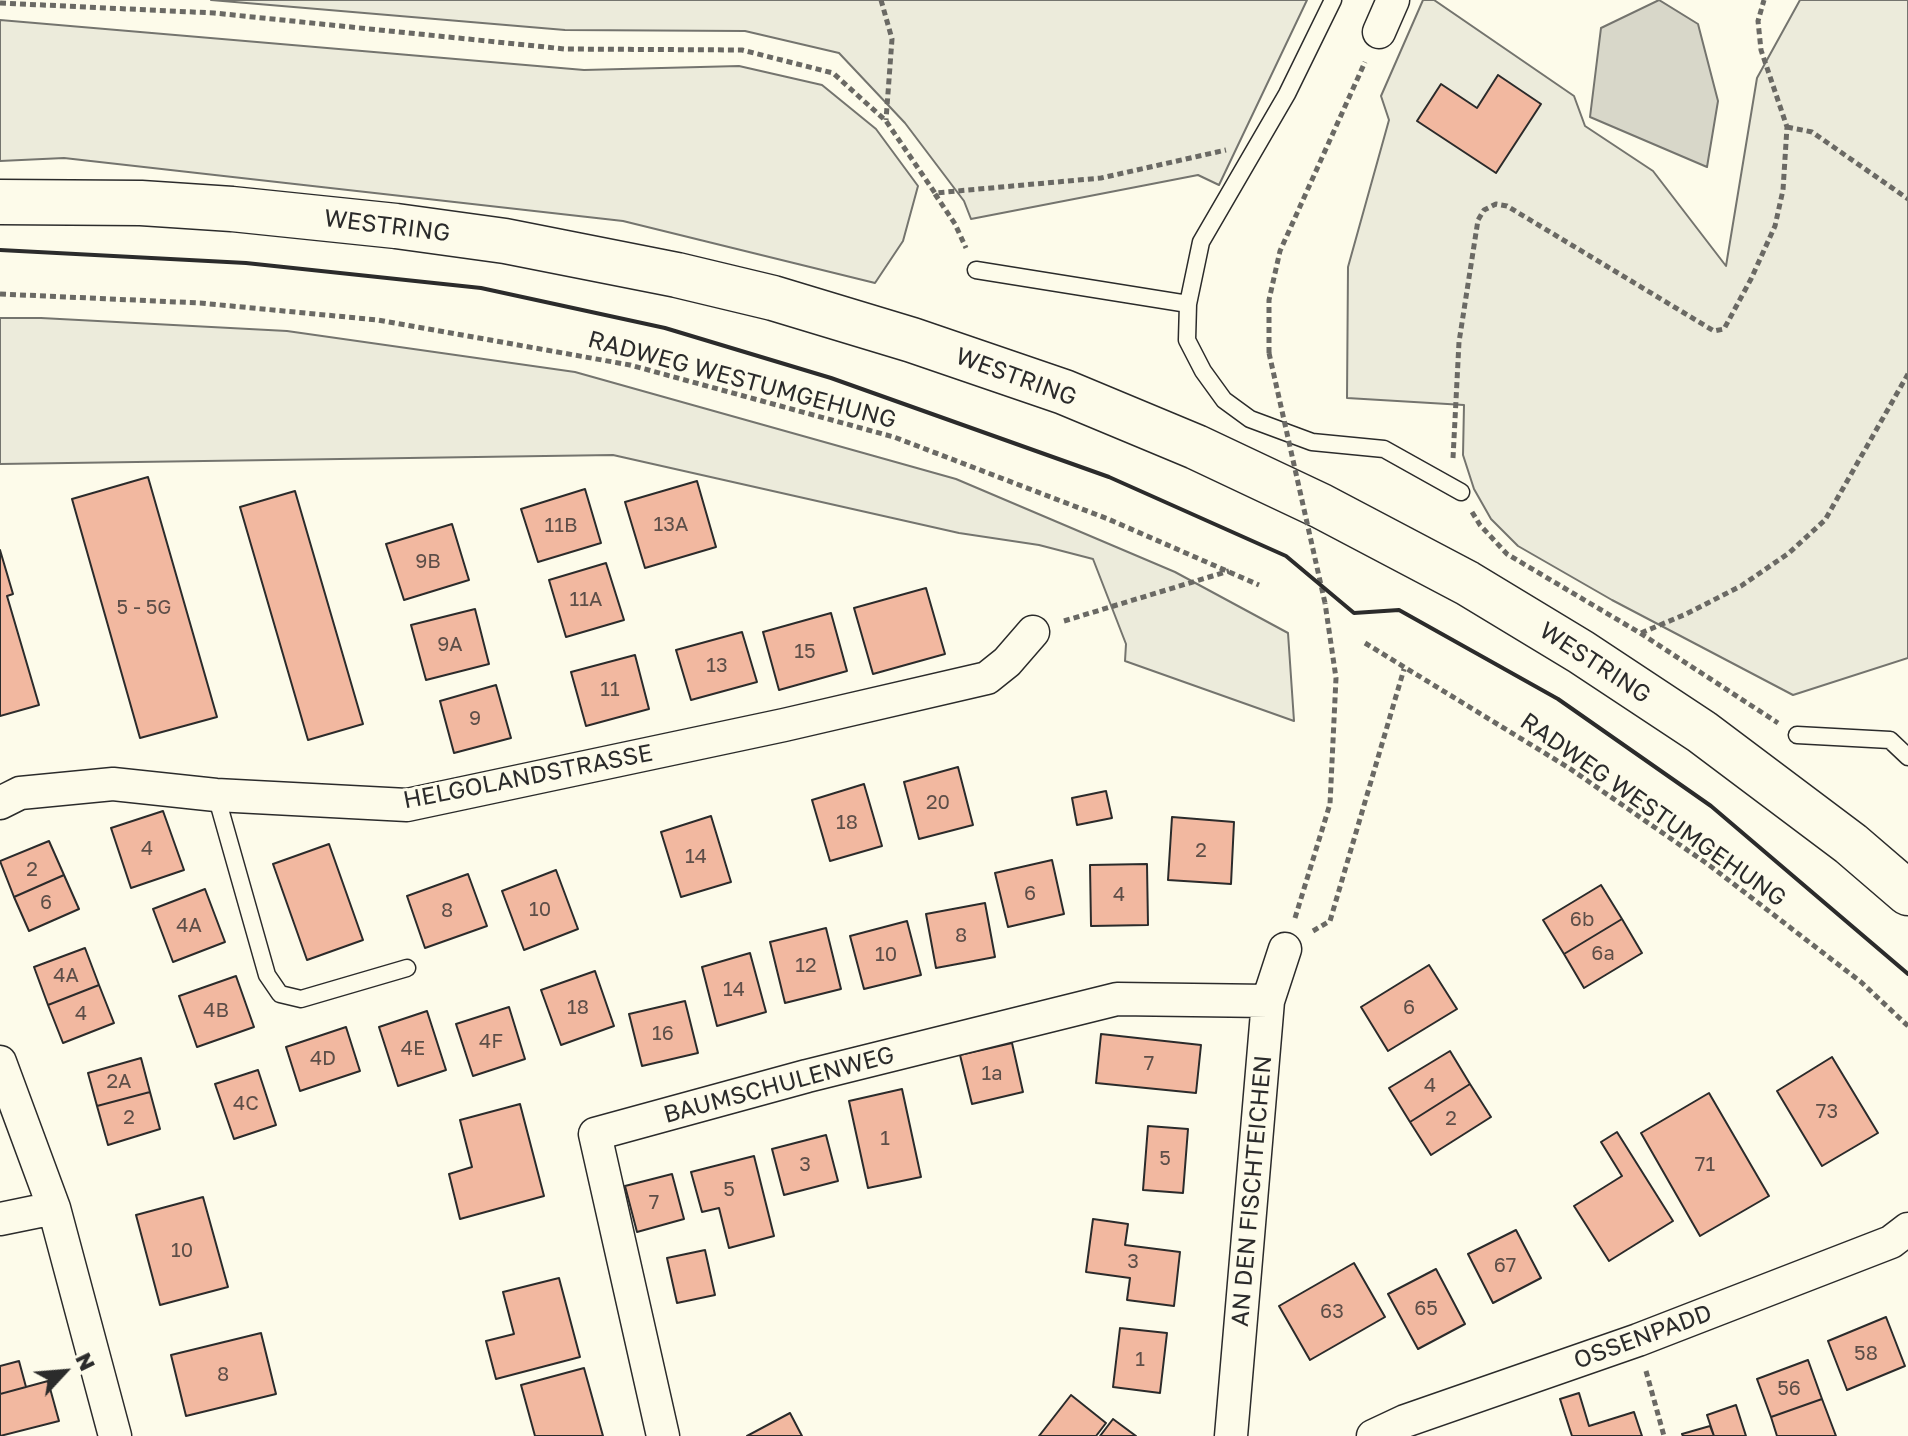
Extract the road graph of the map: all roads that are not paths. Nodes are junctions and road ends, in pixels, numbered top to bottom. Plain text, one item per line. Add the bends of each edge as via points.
1 (1333, 0) edge
2 (1393, 0) edge
3 (1379, 32) road end
4 (0, 202) edge
5 (976, 270) road end
6 (1188, 304) junction
7 (1461, 492) road end
8 (1033, 632) road end
9 (1797, 735) road end
10 (1908, 757) edge
11 (216, 795) junction
12 (0, 803) edge
13 (1908, 893) edge
14 (1285, 949) road end
15 (407, 968) dead end
16 (1268, 1001) junction
17 (0, 1062) edge
18 (54, 1208) junction
19 (0, 1219) edge
20 (1908, 1229) edge
21 (115, 1436) edge
22 (663, 1436) edge
23 (1231, 1436) edge
24 (1373, 1436) edge

1 - 6 lane via 1287,94 1201,242
2 - 3 street
4 - 13 main road, WESTRING via 232,209 505,241 773,298 1064,392 1321,506 1467,583 1702,732
5 - 6 lane
6 - 7 lane via 1187,340 1203,371 1224,400 1250,419 1312,442 1384,449
8 - 11 street, HELGOLANDSTRASSE via 987,678 407,805
9 - 10 lane via 1890,740
11 - 12 street, HELGOLANDSTRASSE via 113,784 20,793
11 - 15 lane via 267,975 280,994 301,999
14 - 16 street, AN DEN FISCHTEICHEN
16 - 22 street, BAUMSCHULENWEG via 1117,999 595,1134
16 - 23 street, AN DEN FISCHTEICHEN
17 - 18 street
18 - 19 street
18 - 21 street
20 - 24 street, OSSENPADD via 1891,1242 1638,1340

